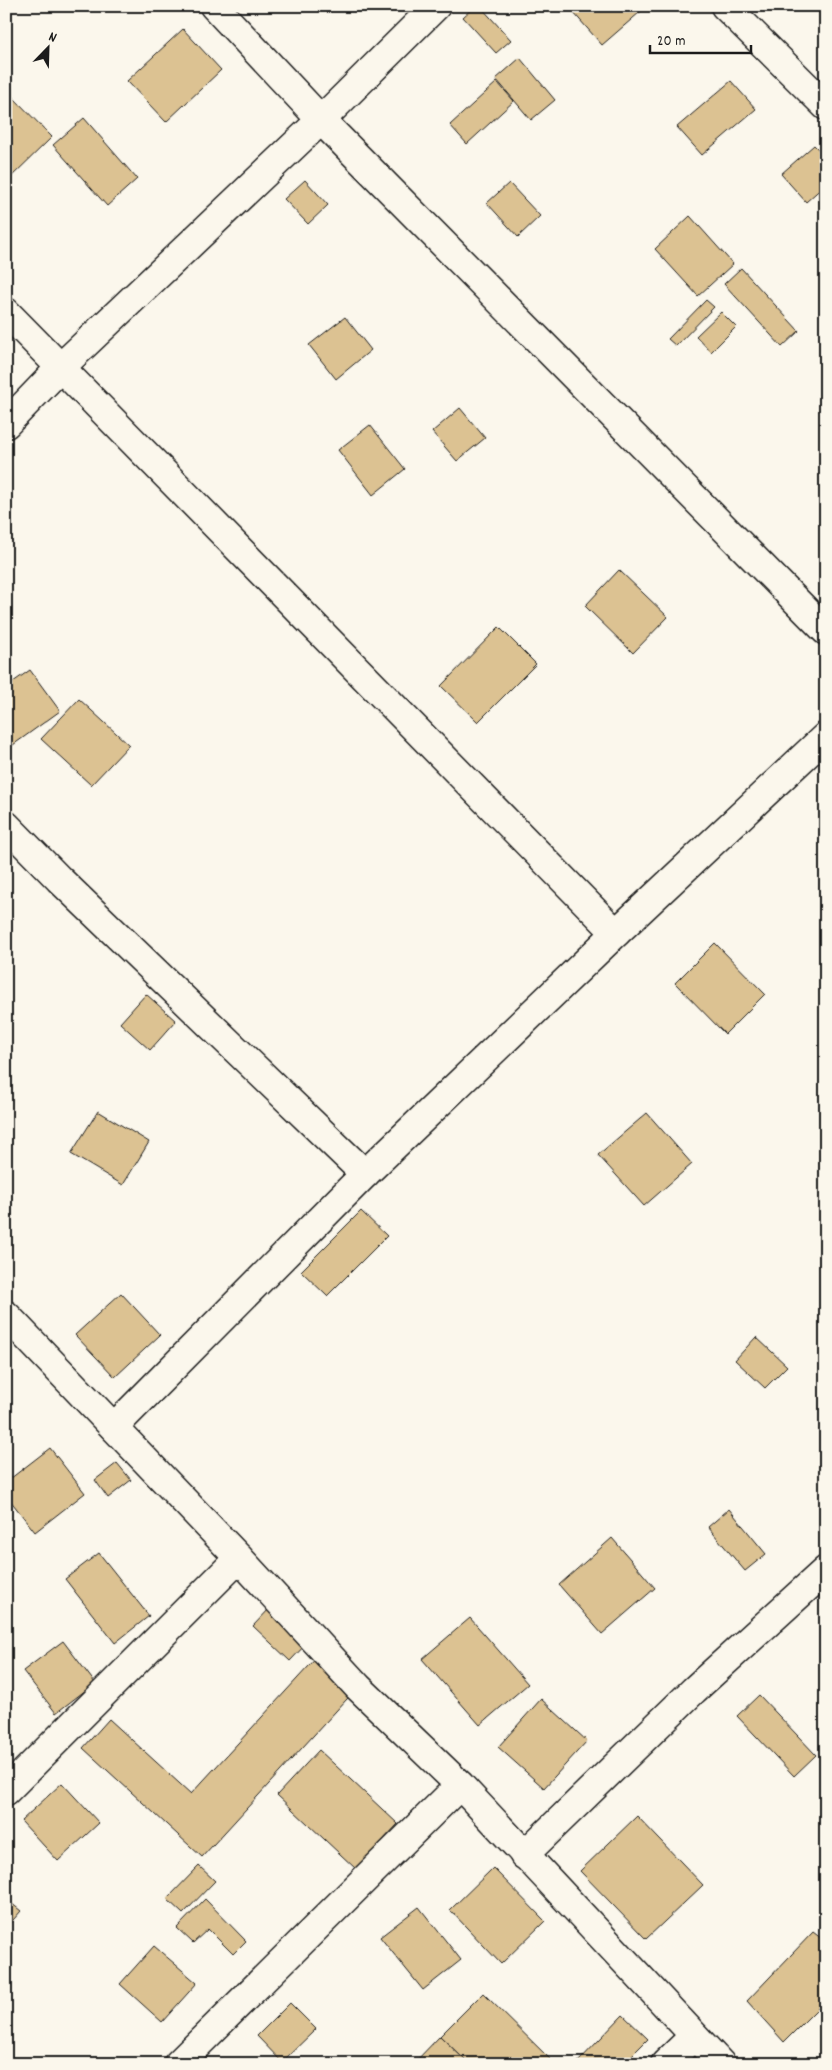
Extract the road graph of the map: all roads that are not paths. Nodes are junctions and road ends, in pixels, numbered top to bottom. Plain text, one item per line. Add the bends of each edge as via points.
1 (214, 6) edge
2 (436, 6) edge
3 (725, 6) edge
4 (826, 106) edge
5 (321, 120) junction
6 (6, 312) edge
7 (60, 368) junction
8 (6, 424) edge
9 (826, 632) edge
10 (826, 736) edge
11 (6, 825) edge
12 (616, 932) junction
13 (366, 1174) junction
14 (9, 1323) edge
15 (114, 1427) junction
16 (239, 1558) junction
17 (826, 1570) edge
18 (460, 1785) junction
19 (6, 1791) edge
20 (524, 1855) junction
21 (694, 2036) junction
22 (178, 2064) edge
23 (665, 2064) edge
24 (721, 2064) edge

1 - 5 street
2 - 5 street
3 - 4 street
5 - 7 street
5 - 9 street
6 - 7 street
7 - 8 street
7 - 12 street
10 - 12 street
11 - 13 street
12 - 13 street
13 - 15 street
14 - 15 street
15 - 16 street
16 - 18 street via 358,1687
16 - 19 street
17 - 20 street via 694,1690
18 - 20 street
18 - 22 street
20 - 21 street
21 - 23 street
21 - 24 street

